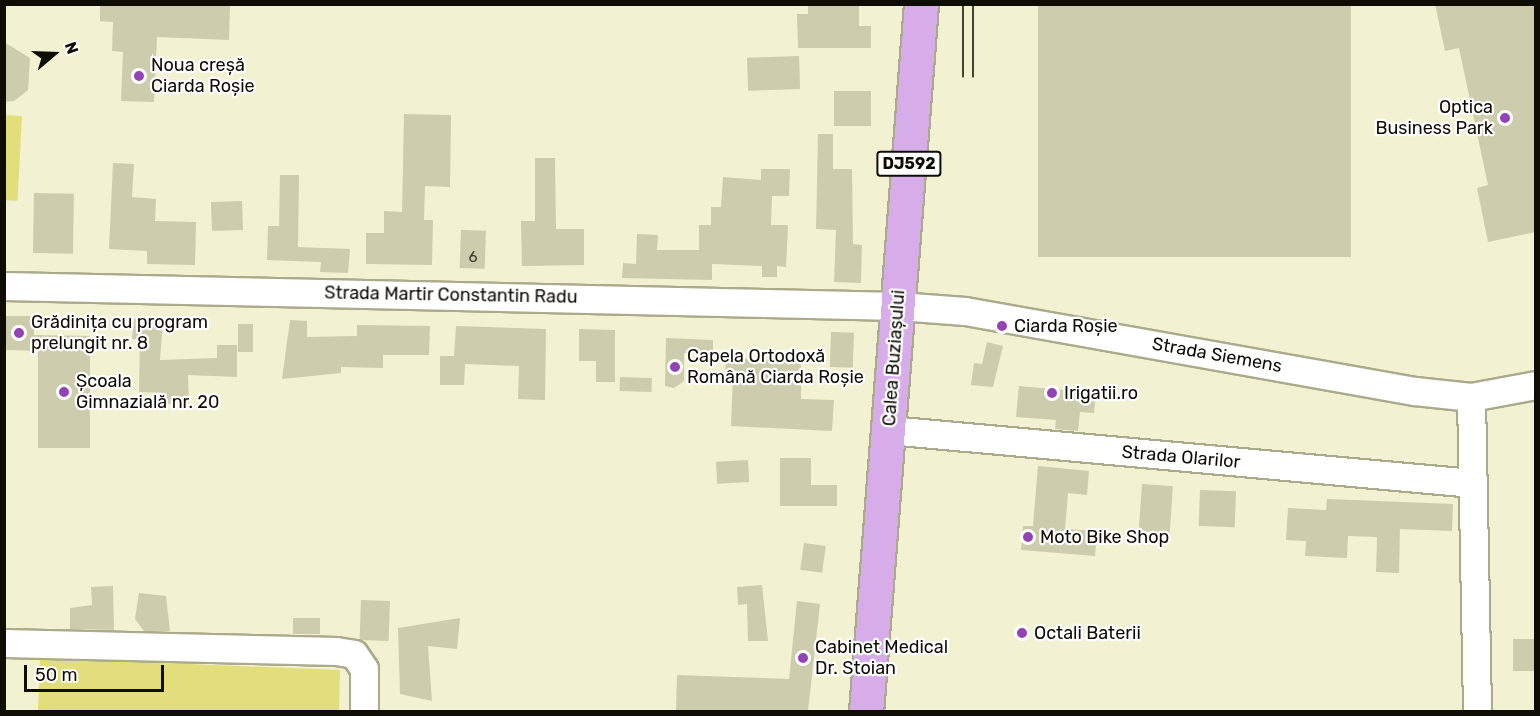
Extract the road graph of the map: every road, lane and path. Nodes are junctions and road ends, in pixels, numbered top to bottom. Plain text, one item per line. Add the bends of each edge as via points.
1 (921, 4) edge
2 (4, 286) edge
3 (898, 306) junction
4 (1536, 385) edge
5 (1471, 397) junction
6 (889, 430) junction
7 (1472, 483) junction
8 (4, 643) edge
9 (364, 711) edge
10 (866, 711) edge
11 (1477, 711) edge

1 - 3 main road, Calea Buziașului / DJ592
2 - 3 street, Strada Martir Constantin Radu
3 - 5 street, Strada Siemens via 965,311
3 - 6 main road, Calea Buziașului / DJ592
4 - 5 street, Strada Siemens
5 - 7 street
6 - 7 street, Strada Olarilor
6 - 10 main road, Calea Buziașului / DJ592
7 - 11 street
8 - 9 street via 354,654 364,669

